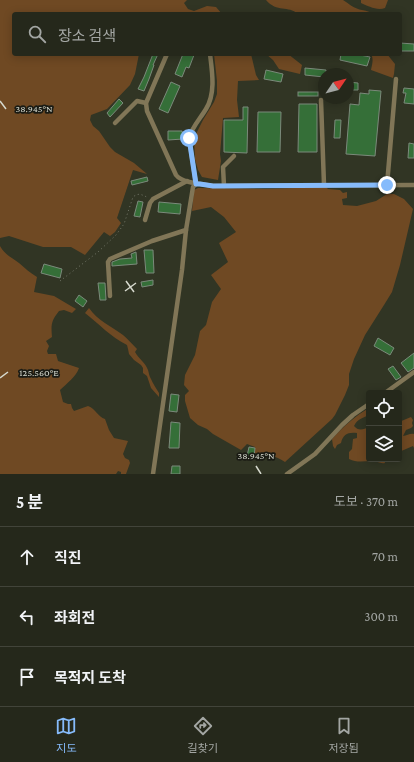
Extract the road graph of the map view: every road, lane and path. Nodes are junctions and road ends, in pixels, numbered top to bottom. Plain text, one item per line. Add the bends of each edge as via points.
1 (166, 56) edge
2 (210, 56) edge
3 (396, 79) dead end
4 (146, 103) junction
5 (321, 104) edge
6 (115, 123) dead end
7 (234, 156) dead end
8 (187, 181) junction
9 (196, 184) junction
10 (387, 185) junction
11 (414, 185) edge
12 (224, 186) junction
13 (324, 186) junction
14 (153, 199) junction
15 (145, 220) dead end
16 (186, 230) junction
17 (60, 281) dead end
18 (110, 296) dead end
19 (414, 372) edge
20 (389, 390) edge
21 (366, 406) edge
22 (153, 474) edge
23 (287, 474) edge

1 - 4 street
2 - 9 street via 210,101 190,132 189,138
3 - 10 street
4 - 6 street via 137,101
4 - 8 street via 147,111 178,179
5 - 13 street
7 - 12 street via 223,167
8 - 9 street
8 - 14 street
9 - 12 street
9 - 16 street via 193,187
10 - 11 street
10 - 13 street
12 - 13 street
14 - 15 street
14 - 17 path via 136,194 124,224 116,235
16 - 18 street via 110,259
16 - 22 street
19 - 20 street
21 - 23 street via 342,425 315,454

